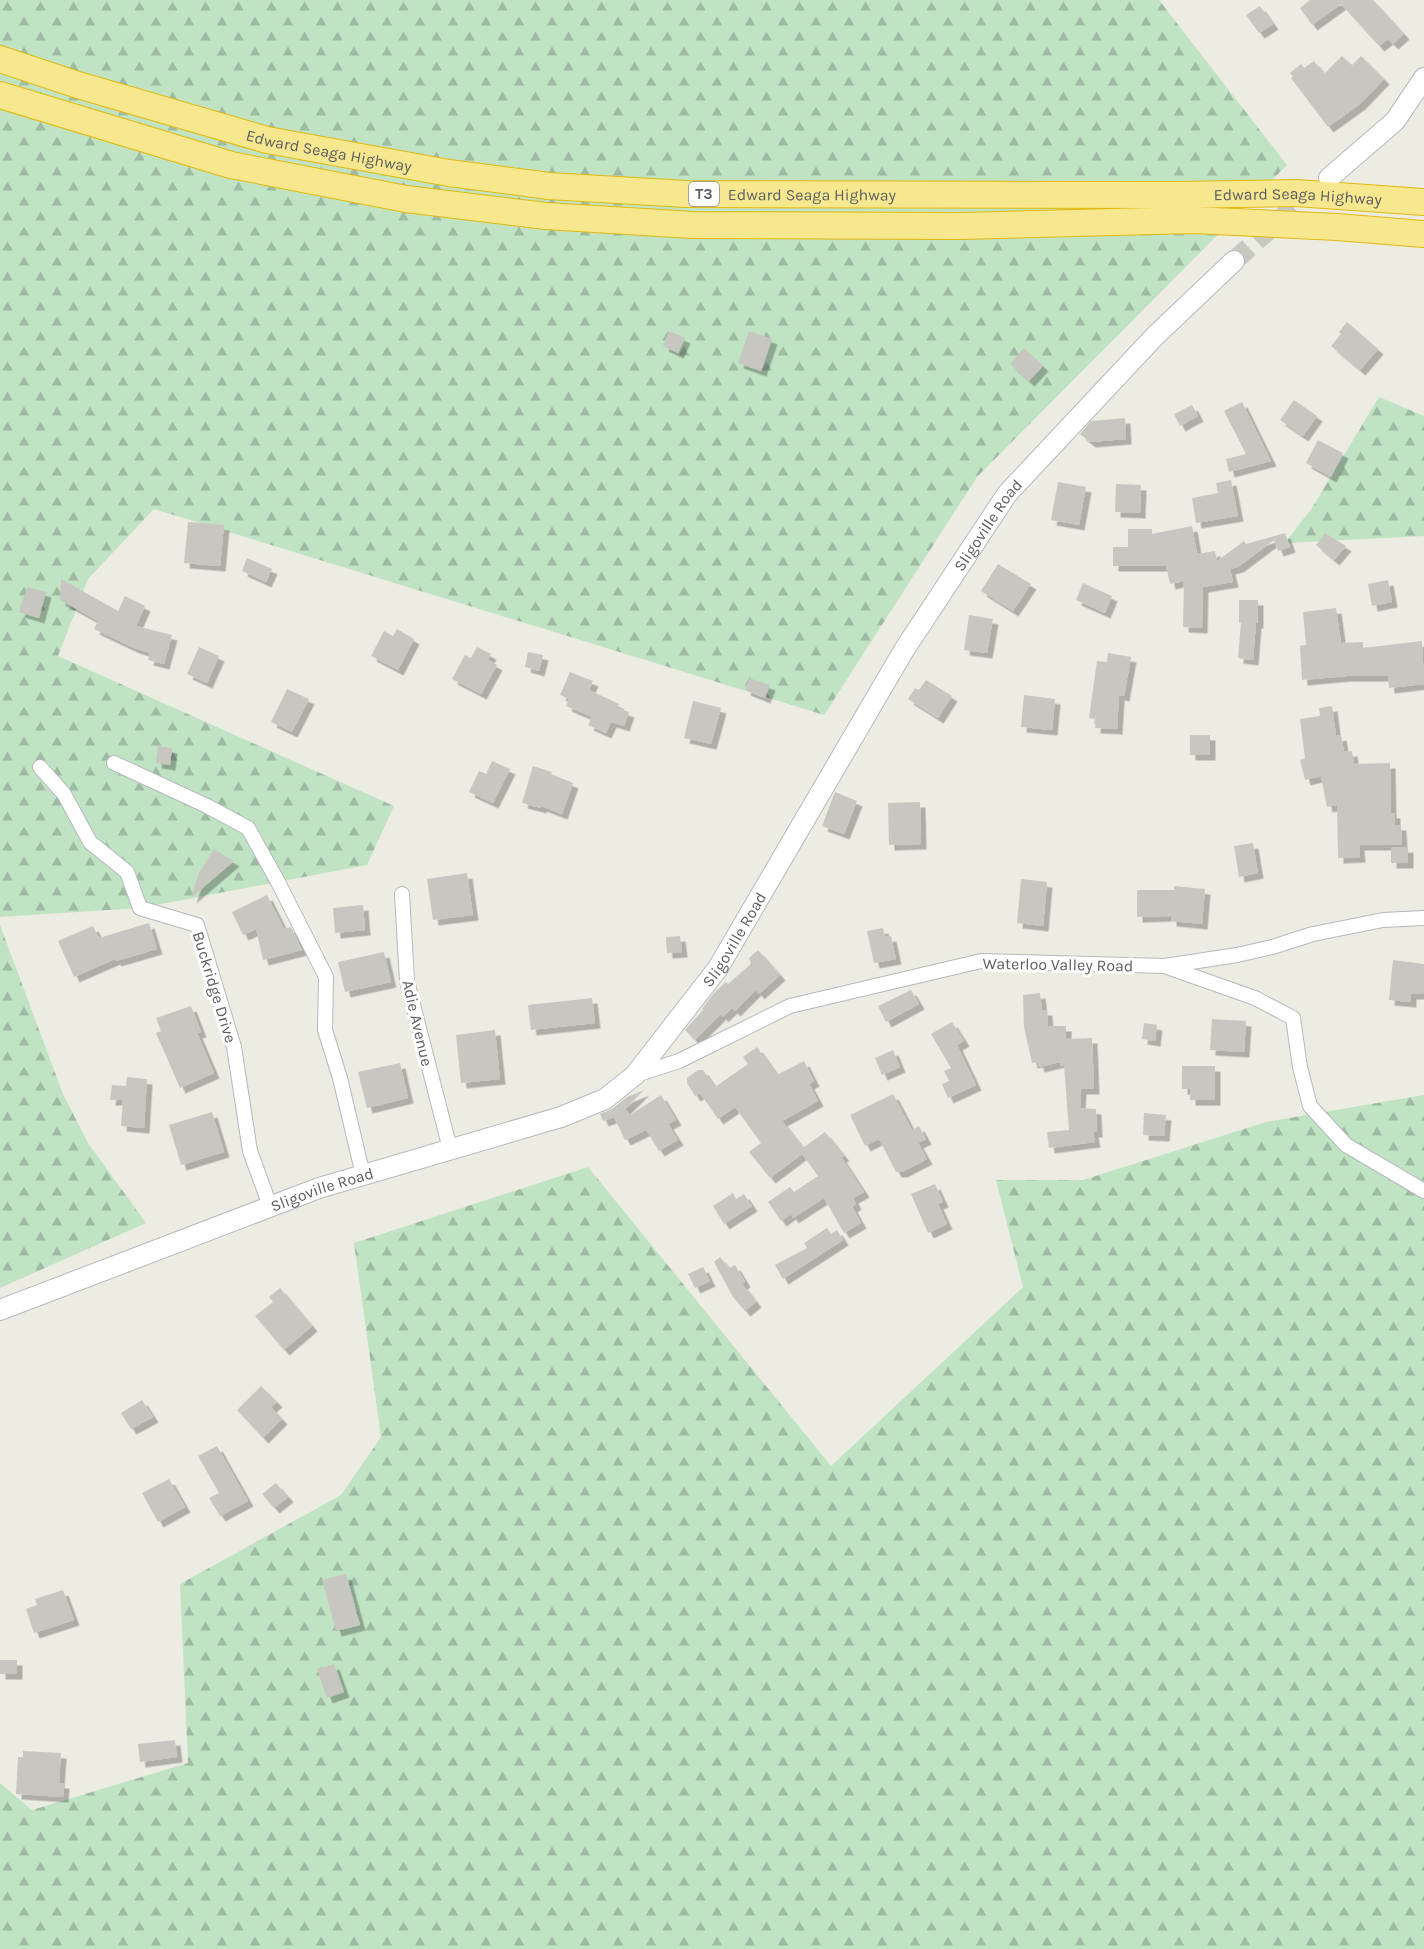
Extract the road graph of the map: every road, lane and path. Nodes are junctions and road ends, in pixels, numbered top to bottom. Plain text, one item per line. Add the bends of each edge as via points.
1 (0, 60) edge
2 (1424, 78) edge
3 (0, 95) edge
4 (1329, 178) tunnel mouth
5 (1424, 202) edge
6 (1424, 234) edge
7 (1234, 261) tunnel mouth
8 (114, 763) dead end
9 (40, 767) dead end
10 (402, 894) dead end
11 (1424, 918) edge
12 (1165, 966) junction
13 (635, 1075) junction
14 (450, 1149) junction
15 (363, 1175) junction
16 (1424, 1191) edge
17 (270, 1206) junction
18 (0, 1310) edge

1 - 5 highway, Edward Seaga Highway / T3 via 267,140 448,173 549,186 686,194 1296,193
2 - 4 street via 1395,121
3 - 6 highway, Edward Seaga Highway / T3 via 231,165 406,199 546,216 693,225 960,226 1193,220
7 - 13 street, Sligoville Road via 1155,336 1007,494 904,650 717,968
8 - 15 street via 249,828 326,977 325,1030
9 - 17 street, Buckridge Drive via 64,794 90,842 127,872 140,908 197,925 234,1047 250,1151
10 - 14 street, Adie Avenue via 407,981
11 - 12 street, Waterloo Valley Road via 1383,920 1237,955
12 - 13 street, Waterloo Valley Road via 981,961 790,1006 679,1061
12 - 16 street via 1256,998 1293,1018 1310,1106 1346,1145
13 - 14 street, Sligoville Road via 605,1099 561,1117
14 - 15 street, Sligoville Road
15 - 17 street, Sligoville Road
17 - 18 street, Sligoville Road

